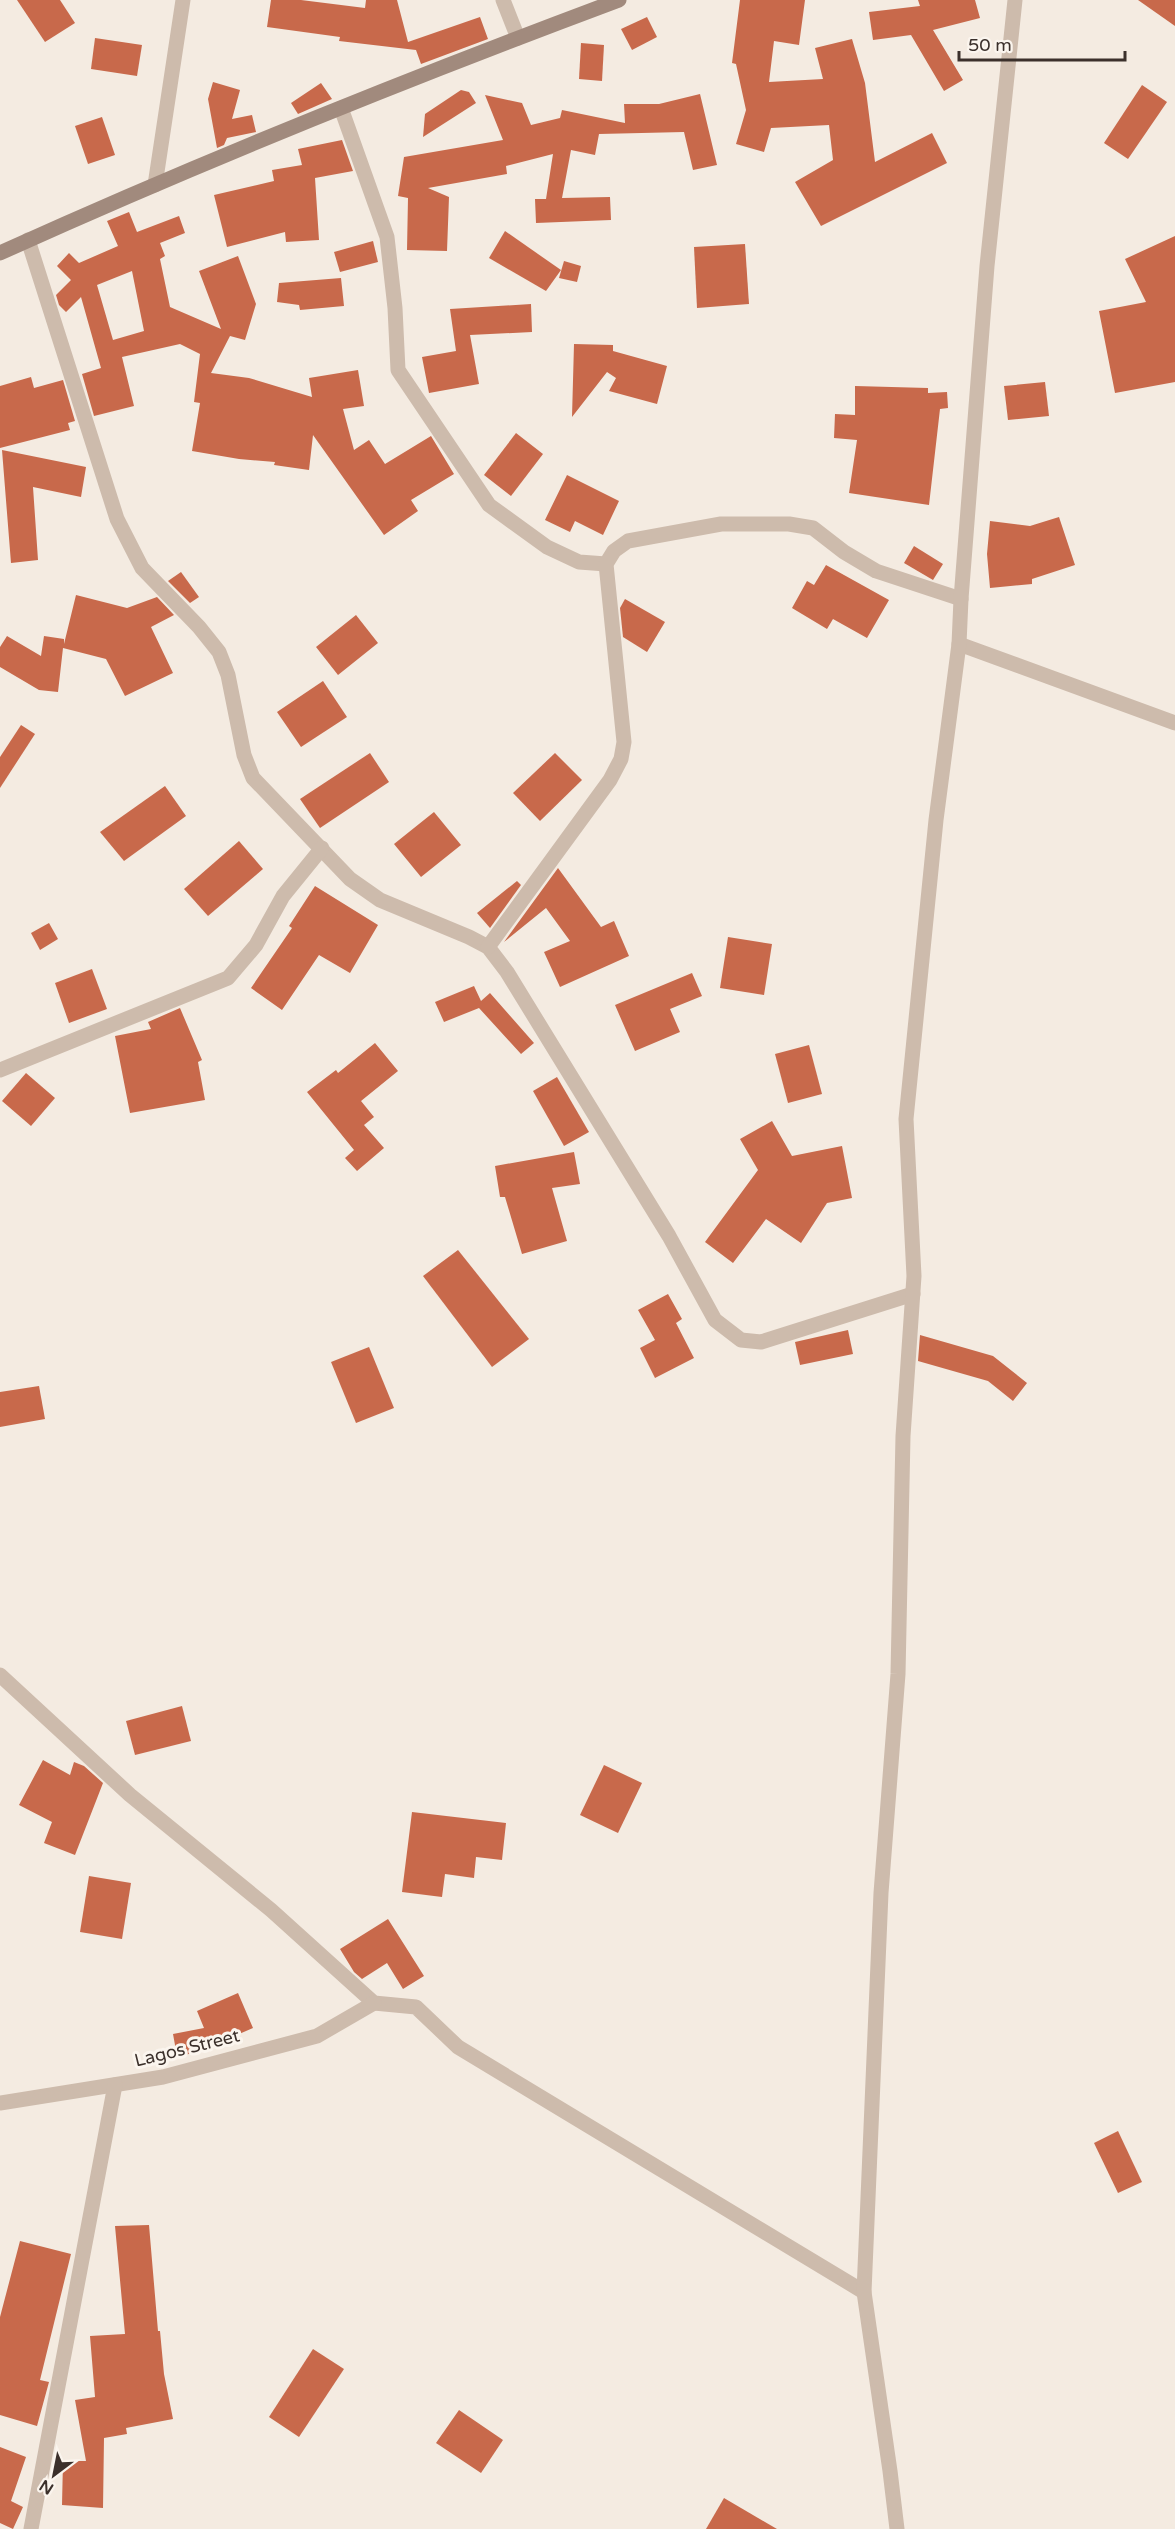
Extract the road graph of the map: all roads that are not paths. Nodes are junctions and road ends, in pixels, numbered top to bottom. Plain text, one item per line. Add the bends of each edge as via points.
1 (183, 0) edge
2 (503, 0) edge
3 (619, 0) edge
4 (1015, 0) edge
5 (518, 38) junction
6 (341, 108) junction
7 (155, 185) junction
8 (28, 240) junction
9 (0, 253) edge
10 (606, 564) junction
11 (961, 599) junction
12 (959, 644) junction
13 (1175, 723) edge
14 (322, 848) junction
15 (488, 947) junction
16 (0, 1070) edge
17 (913, 1294) junction
18 (0, 1675) edge
19 (374, 2003) junction
20 (115, 2085) junction
21 (0, 2103) edge
22 (864, 2292) junction
23 (32, 2529) edge
24 (897, 2529) edge

1 - 7 street
2 - 5 street
3 - 5 street
4 - 11 street via 987,266
5 - 6 street
6 - 7 street
6 - 10 street via 387,237 398,370 489,505 547,547 579,562
7 - 8 street
8 - 9 street
8 - 14 street via 117,519 142,568 219,652 253,778
10 - 11 street via 614,551 628,541 721,524 789,524 813,528 876,571
10 - 15 street via 624,742 621,759 610,780
11 - 12 street
12 - 13 street
12 - 17 street via 936,820 906,1119
14 - 15 street via 350,879 380,900
14 - 16 street via 283,896 256,945 228,978
15 - 17 street via 663,1226 715,1320 741,1340 761,1342
17 - 22 street via 903,1436 898,1674 881,1893
18 - 19 street via 130,1795 271,1910
19 - 20 street, Lagos Street via 316,2036 163,2077
19 - 22 street via 416,2007 458,2047
20 - 21 street, Lagos Street
20 - 23 street
22 - 24 street

